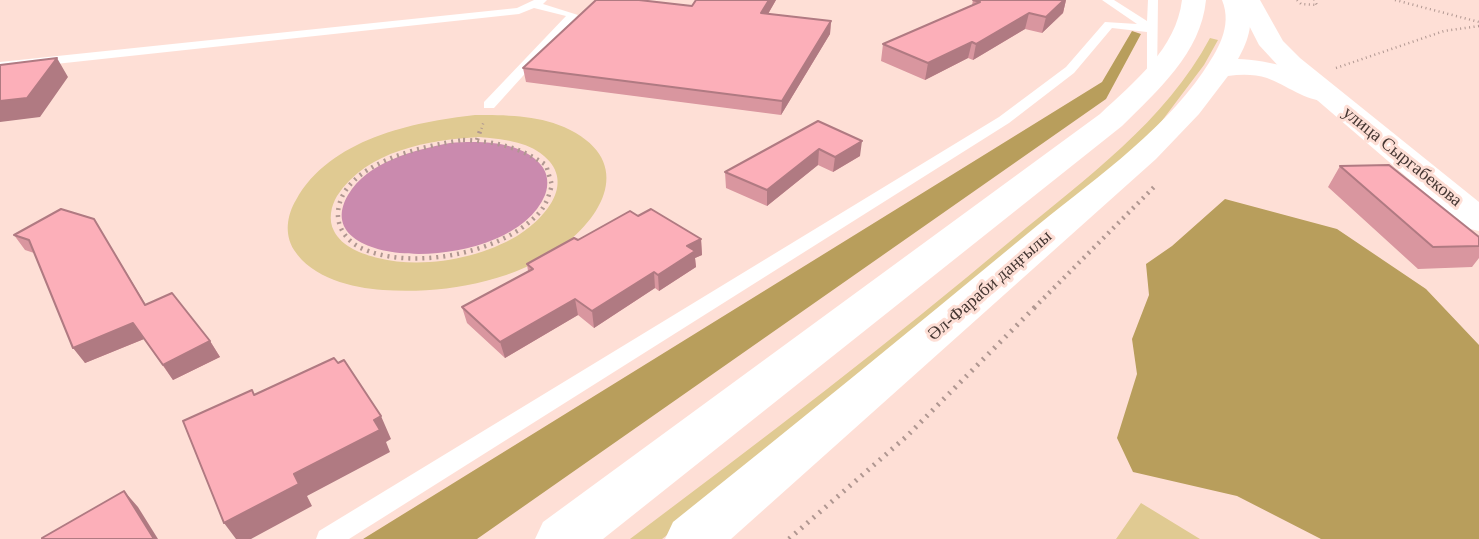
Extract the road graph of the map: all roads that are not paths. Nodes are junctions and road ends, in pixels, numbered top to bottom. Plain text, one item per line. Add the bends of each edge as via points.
1 (1107, 0) edge
2 (1153, 0) edge
3 (1194, 0) edge
4 (1234, 0) edge
5 (1248, 0) edge
6 (538, 3) edge
7 (1154, 29) junction
8 (0, 66) edge
9 (1218, 69) junction
10 (1153, 78) junction
11 (1329, 82) junction
12 (489, 105) dead end
13 (1479, 220) edge
14 (328, 539) edge
15 (562, 539) edge
16 (692, 539) edge

1 - 7 lane
2 - 7 lane
3 - 10 main road via 1187,30
4 - 9 main road, Әл-Фараби даңғылы via 1239,15 1237,32
5 - 11 main road via 1272,45
6 - 8 lane via 519,11
6 - 12 lane via 573,15
7 - 10 lane
7 - 14 lane via 1109,24 1070,70 1004,120
9 - 11 main road via 1240,65
9 - 16 main road, Әл-Фараби даңғылы via 1190,107 1145,152
10 - 15 main road via 1062,159
11 - 13 main road, улица Сыргабекова

